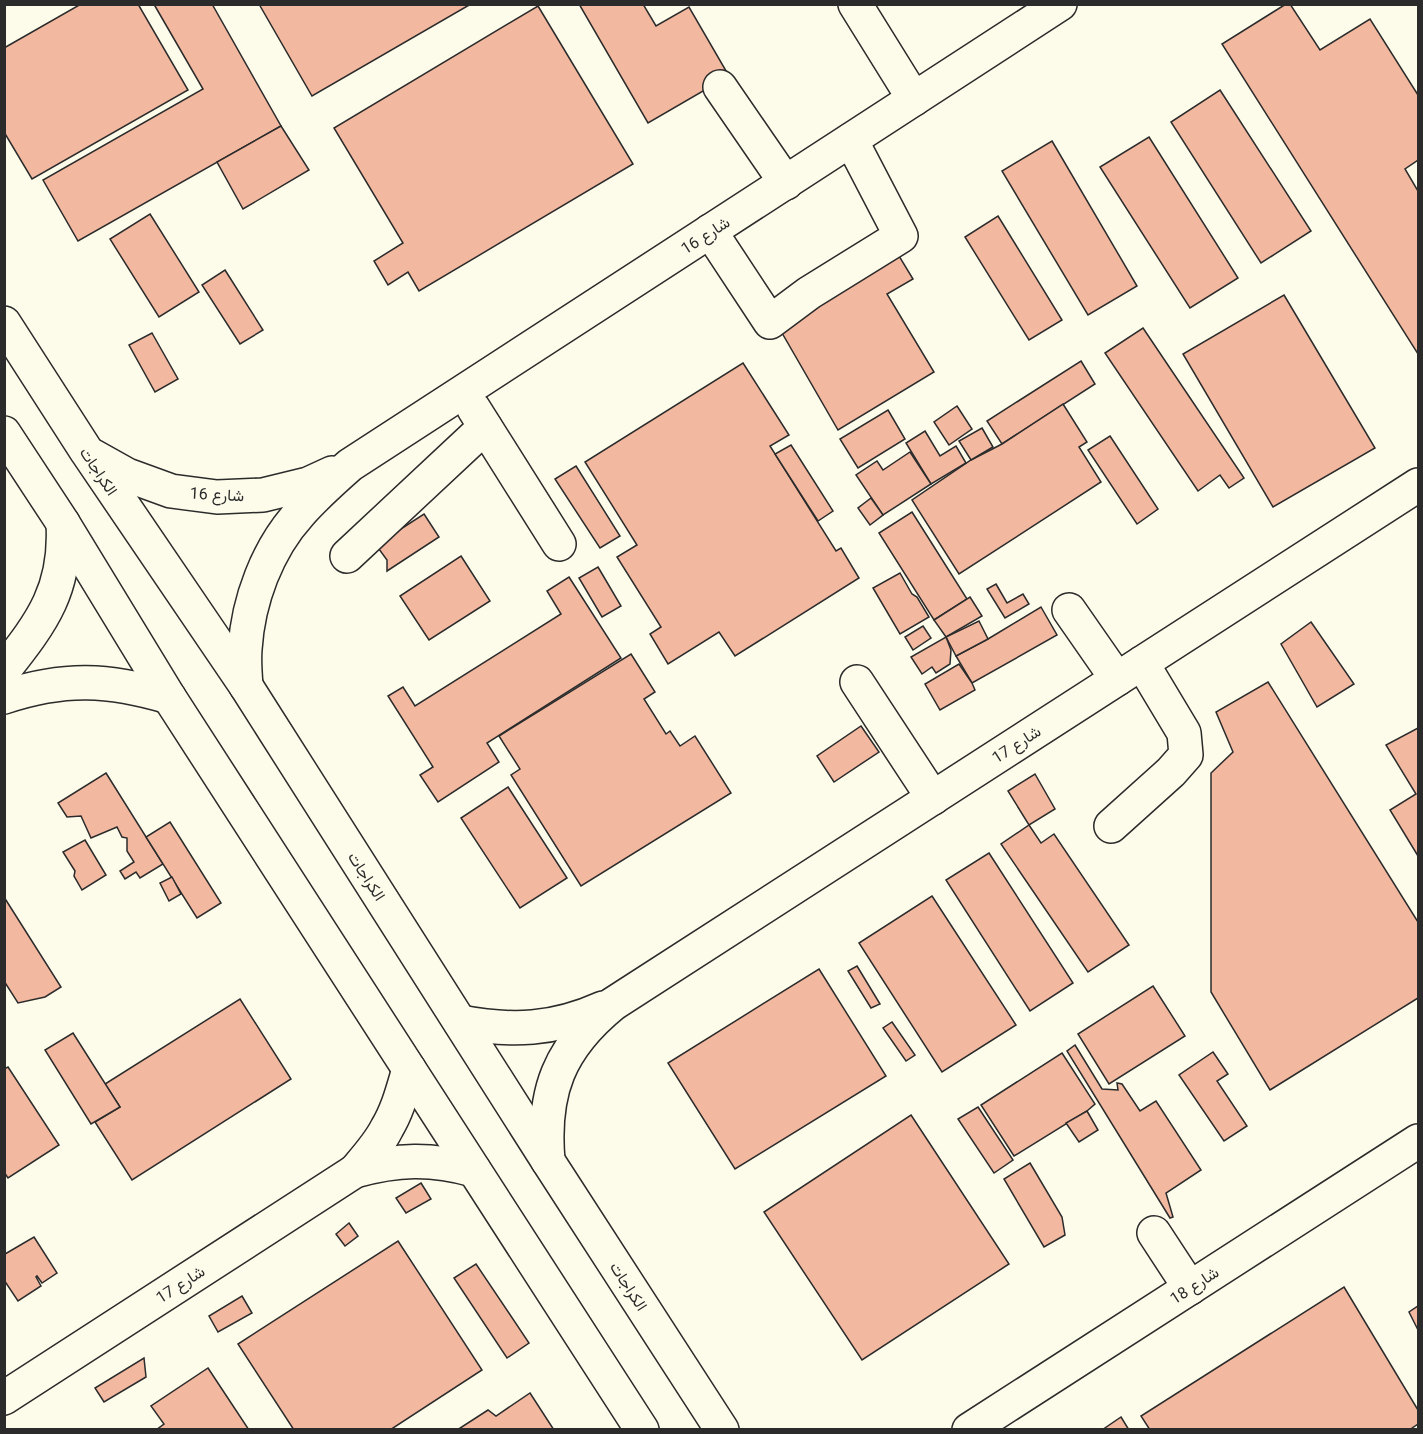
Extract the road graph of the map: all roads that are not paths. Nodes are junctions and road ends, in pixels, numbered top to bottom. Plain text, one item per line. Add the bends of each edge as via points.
1 (855, 4) edge
2 (1060, 4) edge
3 (720, 87) dead end
4 (914, 99) junction
5 (851, 140) junction
6 (786, 183) junction
7 (710, 231) junction
8 (5, 323) edge
9 (463, 392) junction
10 (485, 427) junction
11 (4, 433) edge
12 (87, 452) junction
13 (350, 465) junction
14 (1419, 485) edge
15 (63, 523) junction
16 (559, 544) dead end
17 (347, 556) dead end
18 (1069, 610) dead end
19 (4, 670) edge
20 (1130, 671) junction
21 (857, 682) dead end
22 (246, 686) junction
23 (4, 697) edge
24 (169, 697) junction
25 (933, 798) junction
26 (1111, 826) dead end
27 (613, 1004) junction
28 (460, 1022) junction
29 (409, 1069) junction
30 (1419, 1141) edge
31 (548, 1161) junction
32 (474, 1170) junction
33 (355, 1171) junction
34 (1154, 1233) dead end
35 (1190, 1288) junction
36 (4, 1398) edge
37 (642, 1430) edge
38 (722, 1430) edge
39 (969, 1430) edge

1 - 4 street
2 - 4 street, شارع 16
3 - 6 street
4 - 5 street, شارع 16
5 - 6 street, شارع 16
5 - 7 street via 901,236 770,322
6 - 7 street, شارع 16
7 - 9 street, شارع 16
8 - 12 street, الكراجات
9 - 10 street
9 - 13 street, شارع 16
10 - 16 street
10 - 17 street
11 - 15 street
12 - 13 street, شارع 16 via 127,475 171,491 217,497 263,495 308,484
12 - 22 street, الكراجات
13 - 22 street, شارع 16 via 298,514 277,544 261,578 250,612
14 - 20 street, شارع 17
15 - 19 street via 63,562 51,600
15 - 24 street
18 - 20 street
20 - 25 street, شارع 17
20 - 26 street via 1184,733 1186,755
21 - 25 street
22 - 28 street, الكراجات
23 - 24 street via 53,684 82,682 112,683
24 - 29 street
25 - 27 street, شارع 17
27 - 28 street, شارع 17 via 538,1027 512,1029
27 - 31 street, شارع 17 via 576,1039 553,1084 546,1135
28 - 31 street, الكراجات
29 - 32 street
29 - 33 street, شارع 17 via 387,1128
30 - 35 street, شارع 18
31 - 38 street, الكراجات
32 - 33 street, شارع 17 via 396,1161
32 - 37 street
33 - 36 street, شارع 17
34 - 35 street
35 - 39 street, شارع 18

